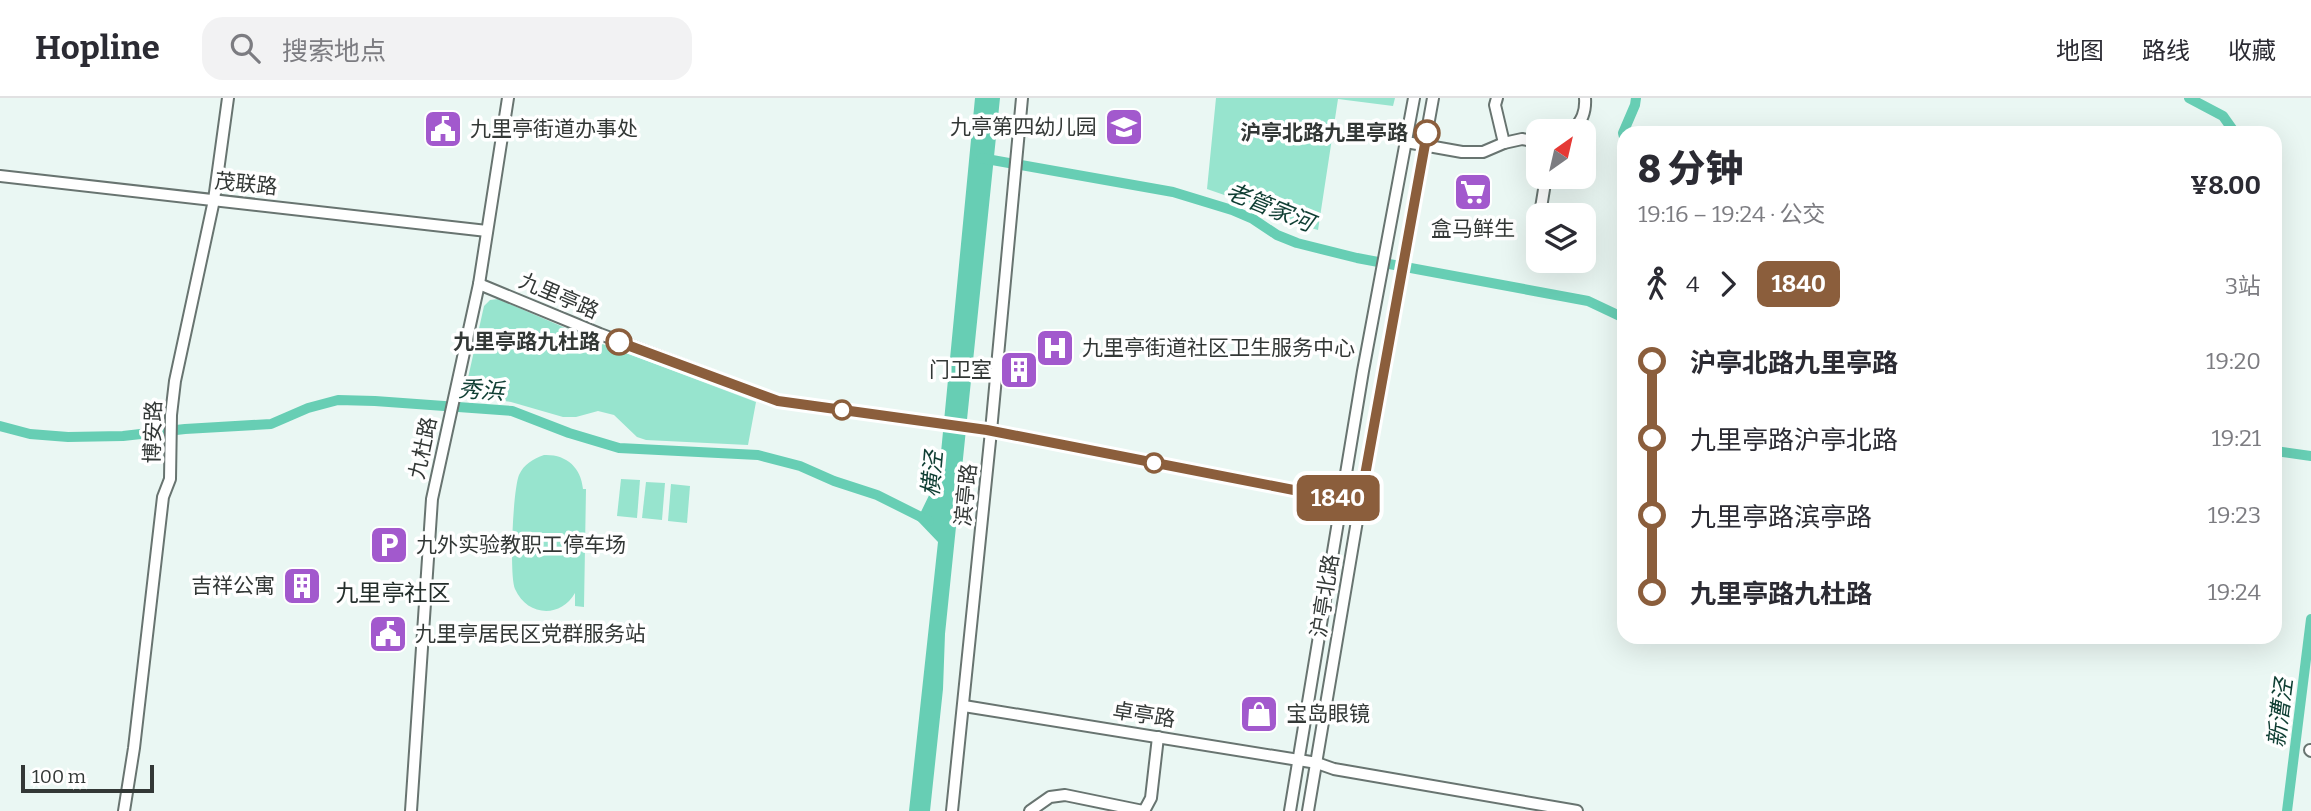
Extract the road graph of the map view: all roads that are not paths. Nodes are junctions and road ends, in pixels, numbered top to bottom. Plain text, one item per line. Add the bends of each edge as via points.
1 (229, 98) edge
2 (508, 98) edge
3 (1022, 98) edge
4 (1414, 98) edge
5 (1433, 98) edge
6 (1497, 98) edge
7 (1584, 98) edge
8 (1582, 119) edge
9 (1526, 140) edge
10 (1405, 142) junction
11 (1504, 143) junction
12 (1425, 146) junction
13 (0, 176) edge
14 (214, 200) junction
15 (487, 231) junction
16 (479, 284) junction
17 (991, 431) junction
18 (1341, 499) junction
19 (1360, 503) junction
20 (964, 706) junction
21 (1158, 737) junction
22 (1300, 760) junction
23 (1317, 763) junction
24 (124, 811) edge
25 (411, 811) edge
26 (952, 811) edge
27 (1030, 811) edge
28 (1144, 811) edge
29 (1290, 811) edge
30 (1308, 811) edge
31 (1577, 811) edge

1 - 14 street, 博安路
2 - 15 street, 九杜路
3 - 17 street, 滨亭路
4 - 10 street, 沪亭北路
5 - 12 street, 沪亭北路
6 - 11 street
7 - 8 street
9 - 11 street
10 - 12 street
10 - 18 street, 沪亭北路
11 - 12 street via 1483,152
12 - 19 street, 沪亭北路
13 - 14 street, 茂联路
14 - 15 street, 茂联路
14 - 24 street, 博安路 via 175,381 170,479 163,497
15 - 16 street, 九杜路
16 - 17 street, 九里亭路 via 778,401
16 - 25 street, 九杜路 via 432,499
17 - 18 street, 九里亭路
17 - 20 street, 滨亭路
18 - 19 street, 九里亭路
18 - 22 street, 沪亭北路
19 - 23 street, 沪亭北路
20 - 21 street, 卓亭路
20 - 26 street, 滨亭路
21 - 22 street, 卓亭路
21 - 28 street via 1151,798
22 - 23 street, 卓亭路
22 - 29 street, 沪亭北路
23 - 30 street, 沪亭北路
23 - 31 street, 卓亭路
27 - 28 street via 1050,797 1065,795

